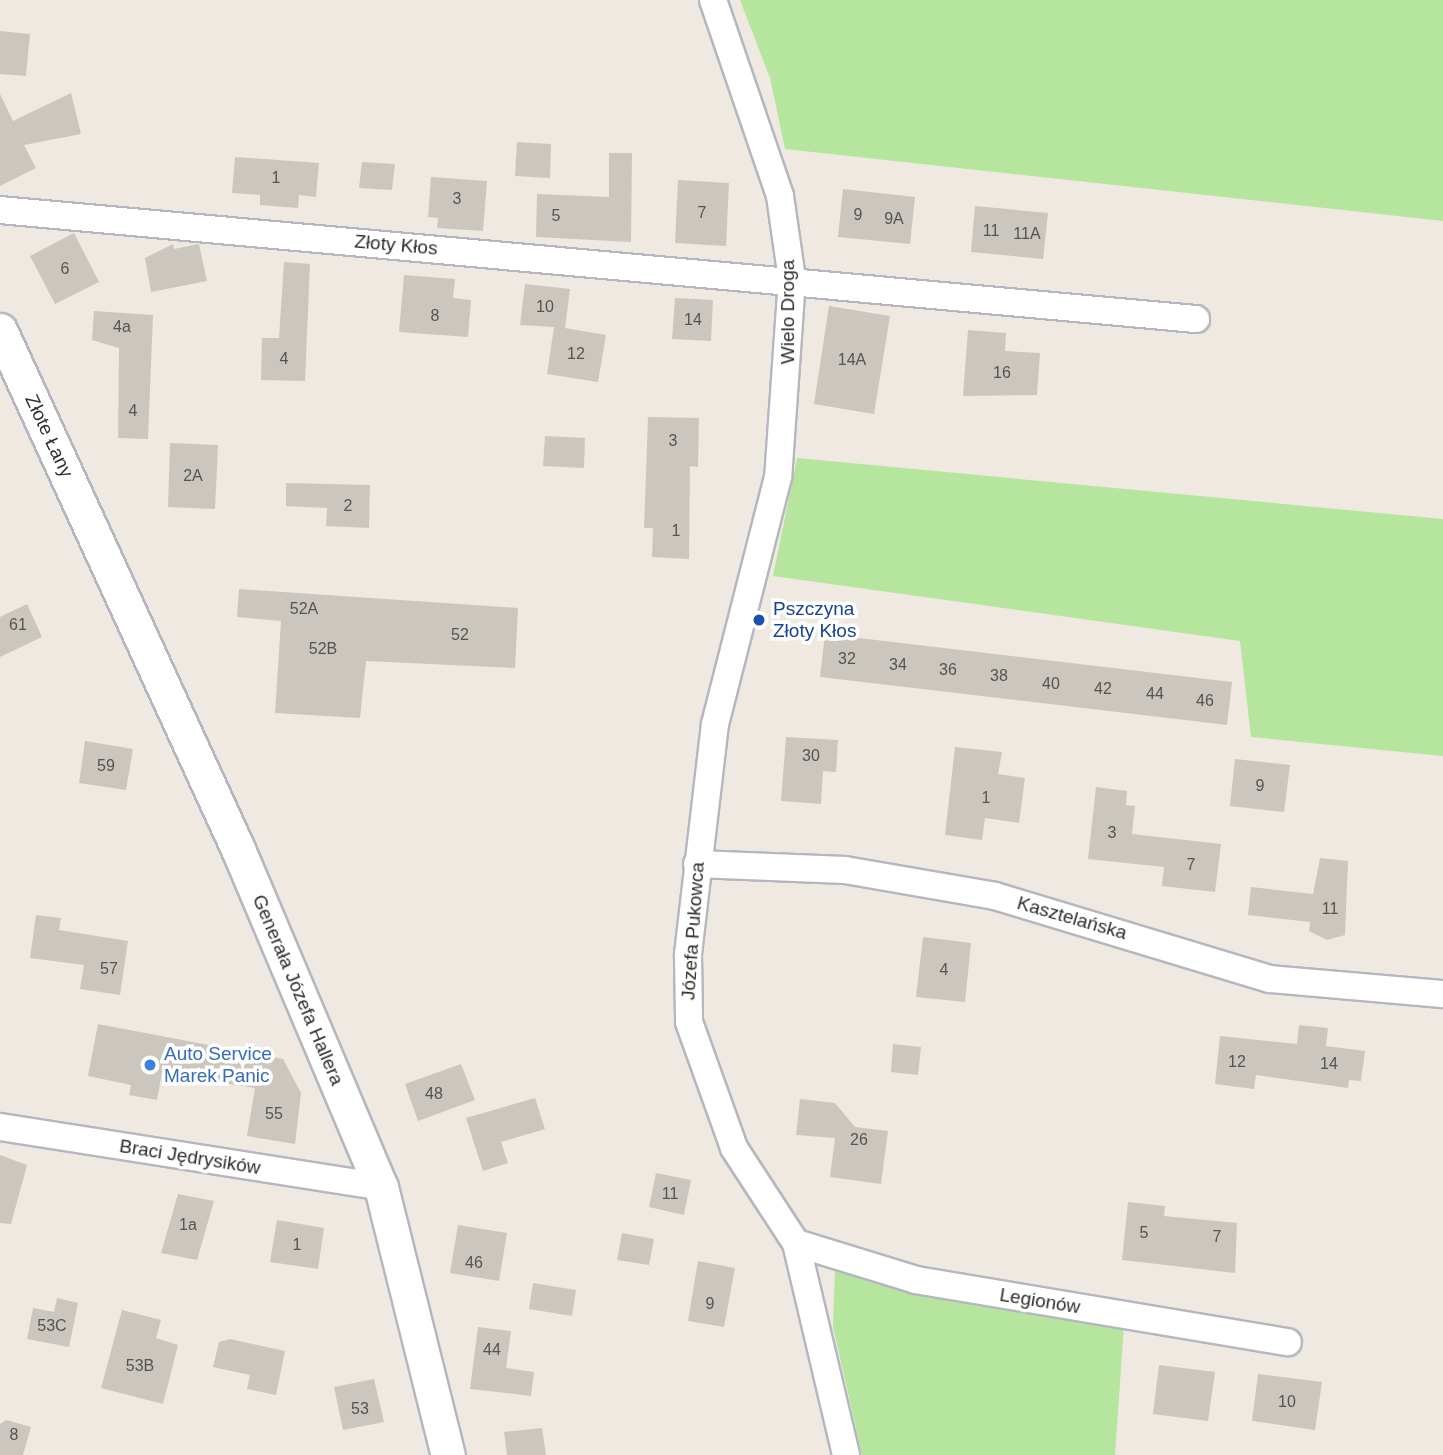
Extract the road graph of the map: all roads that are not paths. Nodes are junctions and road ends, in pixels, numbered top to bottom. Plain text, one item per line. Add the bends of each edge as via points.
1 (713, 0) edge
2 (0, 210) edge
3 (792, 279) junction
4 (1196, 319) dead end
5 (0, 330) edge
6 (97, 543) joint
7 (750, 590) joint
8 (697, 864) junction
9 (1443, 994) edge
10 (0, 1127) edge
11 (381, 1187) junction
12 (796, 1243) junction
13 (1288, 1342) dead end
14 (448, 1455) edge
15 (846, 1455) edge

1 - 3 street, Wielo Droga via 780,196
2 - 3 street, Złoty Kłos
3 - 4 street, Złoty Kłos
3 - 7 street, Wielo Droga via 785,430
5 - 6 street, Złote Łany
6 - 11 street, Generała Józefa Hallera via 238,849
7 - 8 street, Józefa Pukowca via 715,724
8 - 9 street, Kasztelańska via 845,870 981,893 1270,979
8 - 12 street, Józefa Pukowca via 689,1022 734,1148
10 - 11 street, Braci Jędrysików
11 - 14 street, Generała Józefa Hallera
12 - 13 street, Legionów via 916,1280
12 - 15 street, Józefa Pukowca

